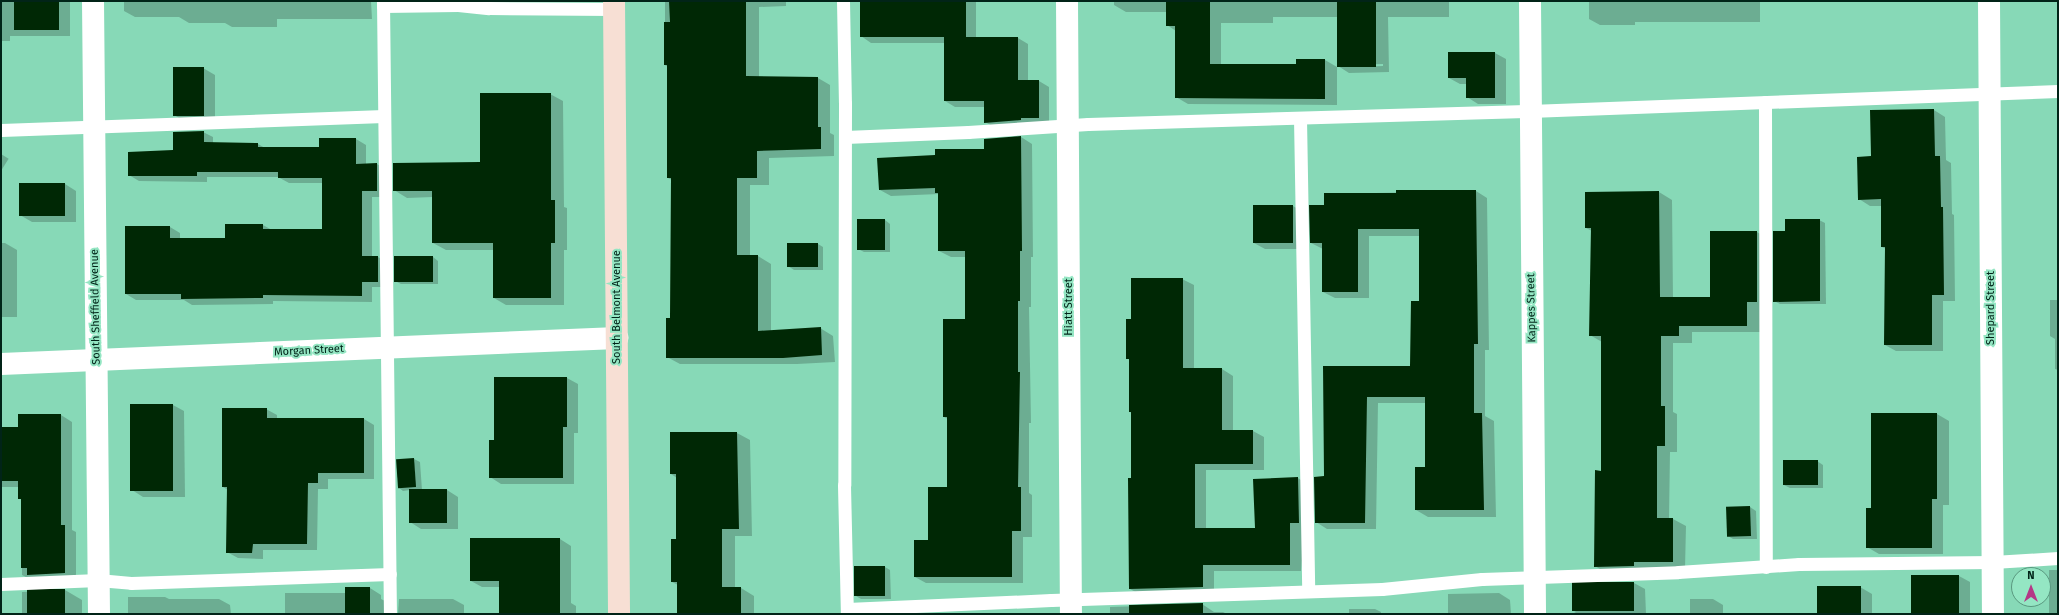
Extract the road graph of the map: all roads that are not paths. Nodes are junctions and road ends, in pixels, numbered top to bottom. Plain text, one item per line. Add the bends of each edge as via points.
1 (93, 1) edge
2 (843, 1) edge
3 (1067, 1) edge
4 (1530, 1) edge
5 (1989, 1) edge
6 (383, 4) edge
7 (614, 5) edge
8 (2058, 91) edge
9 (1989, 94) junction
10 (1765, 102) junction
11 (1530, 111) junction
12 (384, 116) junction
13 (1300, 118) junction
14 (1068, 125) junction
15 (94, 127) junction
16 (1, 130) edge
17 (845, 137) junction
18 (617, 338) junction
19 (386, 348) junction
20 (97, 361) junction
21 (1, 364) edge
22 (2058, 558) edge
23 (1993, 562) junction
24 (1766, 567) junction
25 (390, 574) junction
26 (1535, 578) junction
27 (98, 580) junction
28 (1, 584) edge
29 (1308, 592) junction
30 (1071, 606) edge
31 (847, 612) edge
32 (99, 614) edge
33 (390, 614) edge
34 (619, 614) edge
35 (1535, 614) edge
36 (1993, 614) edge

1 - 15 street, South Sheffield Avenue
2 - 17 lane
3 - 14 street, Hiatt Street
4 - 11 street, Kappes Street
5 - 9 street, Shepard Street
6 - 7 lane via 489,8
6 - 12 lane
7 - 18 main road, South Belmont Avenue
8 - 9 lane
9 - 10 lane
9 - 23 street, Shepard Street
10 - 11 lane
10 - 24 lane
11 - 13 lane
11 - 26 street, Kappes Street
12 - 15 lane
12 - 19 lane
13 - 14 lane
13 - 29 lane
14 - 17 lane
14 - 30 street, Hiatt Street
15 - 16 lane
15 - 20 street, South Sheffield Avenue
17 - 31 lane via 844,485
18 - 19 street, Morgan Street
18 - 34 main road, South Belmont Avenue
19 - 20 street, Morgan Street
19 - 25 lane
20 - 21 street, Morgan Street
20 - 27 street, South Sheffield Avenue
22 - 23 lane
23 - 24 lane via 1799,564
23 - 36 street, Shepard Street
24 - 26 lane
25 - 27 lane via 131,583
25 - 33 lane
26 - 29 lane via 1482,579 1382,589
26 - 35 street, Kappes Street
27 - 28 lane
27 - 32 street, South Sheffield Avenue
29 - 30 lane
30 - 31 lane

